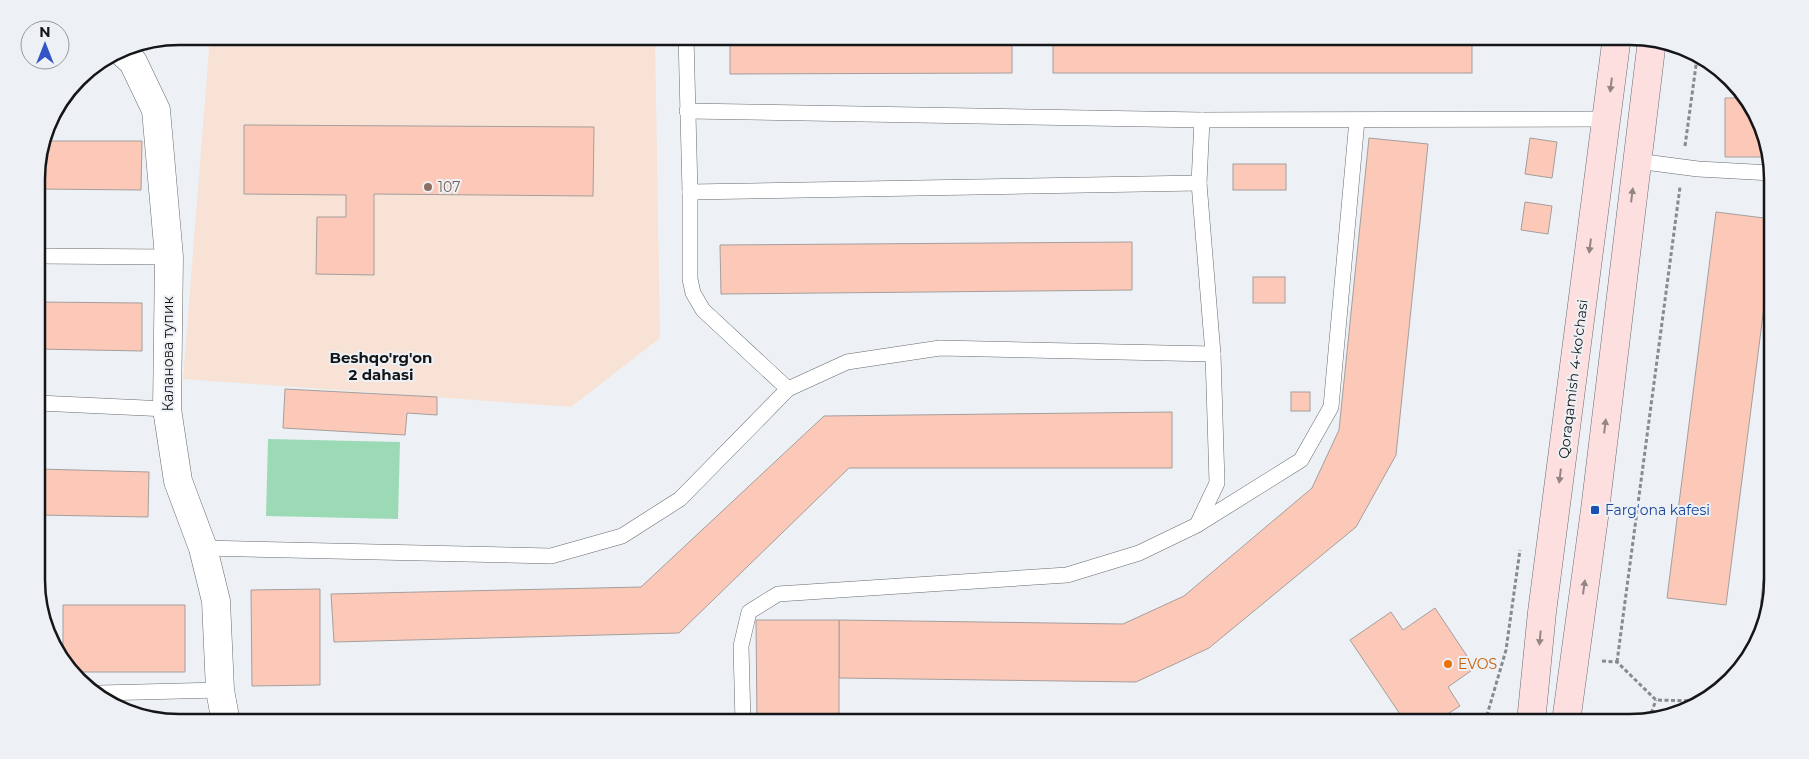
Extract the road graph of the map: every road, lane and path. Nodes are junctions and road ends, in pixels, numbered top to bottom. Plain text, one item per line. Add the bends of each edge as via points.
1 (686, 45) edge
2 (1616, 45) edge
3 (1651, 47) edge
4 (126, 56) edge
5 (1696, 63) edge
6 (687, 111) junction
7 (1606, 119) junction
8 (1202, 120) junction
9 (1356, 120) junction
10 (1637, 161) junction
11 (1683, 166) junction
12 (1764, 172) edge
13 (1199, 183) junction
14 (690, 192) junction
15 (45, 256) edge
16 (169, 257) junction
17 (1214, 354) junction
18 (788, 389) junction
19 (45, 403) edge
20 (167, 409) junction
21 (1197, 525) junction
22 (203, 548) junction
23 (1593, 660) dead end
24 (1618, 662) junction
25 (220, 690) junction
26 (107, 693) edge
27 (1656, 700) junction
28 (1687, 701) edge
29 (1652, 712) edge
30 (224, 714) edge
31 (743, 714) edge
32 (1531, 714) edge
33 (1567, 714) edge

1 - 6 lane
2 -> 7 main road, Qoraqamish 4-ko'chasi
3 - 10 main road
4 - 16 street, Каланова тупик via 156,110
5 - 11 path
6 - 8 lane
6 - 14 lane
7 - 9 lane
7 -> 32 main road, Qoraqamish 4-ko'chasi
8 - 9 lane
8 - 13 lane
9 - 21 lane via 1331,407 1301,460
10 - 11 lane
33 -> 10 main road
11 - 12 lane
11 - 24 path
13 - 14 lane
13 - 17 lane
14 - 18 lane via 690,279 693,293 703,310
15 - 16 lane
16 - 20 street, Каланова тупик
17 - 18 lane via 940,348 847,362
17 - 21 lane via 1217,483
18 - 22 lane via 680,499 622,536 550,556
19 - 20 lane
20 - 22 street, Каланова тупик via 178,481
21 - 31 lane via 1139,553 1067,575 778,594 749,612 741,646
22 - 25 street, Каланова тупик via 216,601
23 - 24 path
24 - 27 path
25 - 26 lane
25 - 30 street, Каланова тупик
27 - 28 path
27 - 29 path

